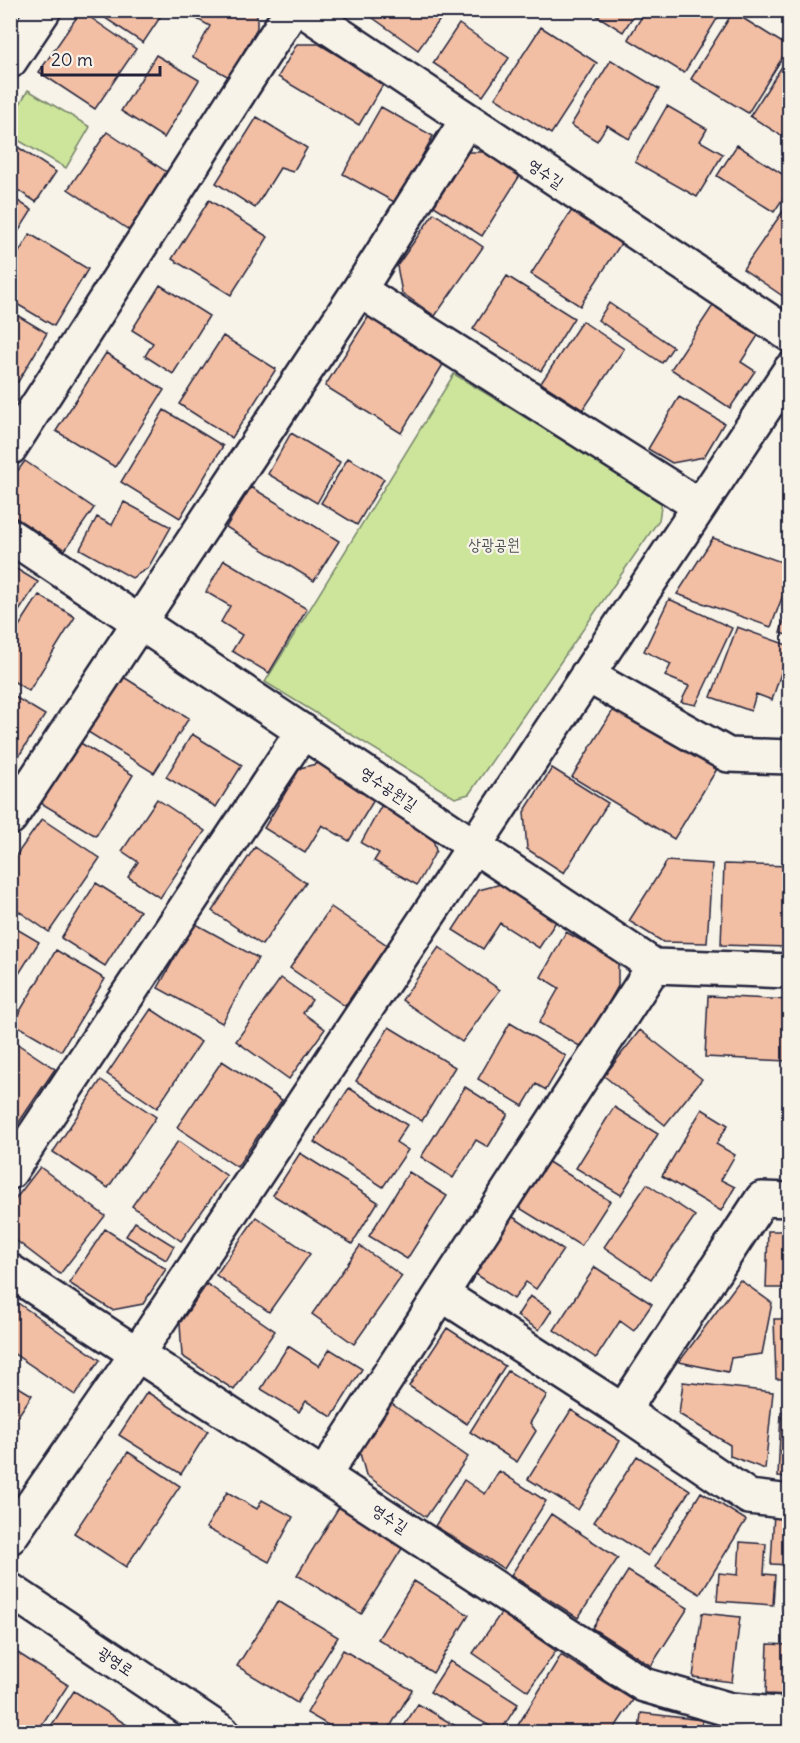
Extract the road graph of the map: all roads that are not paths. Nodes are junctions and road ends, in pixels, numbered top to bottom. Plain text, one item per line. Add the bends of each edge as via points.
1 (44, 10) edge
2 (292, 10) edge
3 (303, 10) edge
4 (10, 61) edge
5 (467, 120) junction
6 (358, 290) junction
7 (789, 335) edge
8 (789, 370) edge
9 (10, 448) edge
10 (698, 505) junction
11 (10, 536) edge
12 (141, 622) junction
13 (587, 675) junction
14 (303, 731) junction
15 (789, 757) edge
16 (10, 818) edge
17 (473, 845) junction
18 (654, 966) junction
19 (789, 971) edge
20 (10, 1172) edge
21 (789, 1200) edge
22 (10, 1271) edge
23 (443, 1295) junction
24 (137, 1354) junction
25 (623, 1411) junction
26 (324, 1475) junction
27 (789, 1502) edge
28 (10, 1537) edge
29 (10, 1590) edge
30 (789, 1715) edge
31 (222, 1732) edge

1 - 4 street
2 - 9 street
3 - 5 street, 영수길
5 - 6 street
5 - 7 street, 영수길
6 - 10 street
6 - 12 street
8 - 10 street
10 - 13 street
11 - 12 street, 영수공원길
12 - 14 street, 영수공원길
12 - 16 street
13 - 15 street via 729,755
13 - 17 street
14 - 17 street, 영수공원길
14 - 20 street
17 - 18 street, 영수공원길
17 - 24 street
18 - 19 street
18 - 23 street
21 - 25 street via 762,1199
22 - 24 street, 영수길
23 - 25 street
23 - 26 street
24 - 26 street, 영수길
24 - 28 street
25 - 27 street via 749,1497
26 - 30 street, 영수길 via 645,1685 731,1710
29 - 31 street, 광영로

